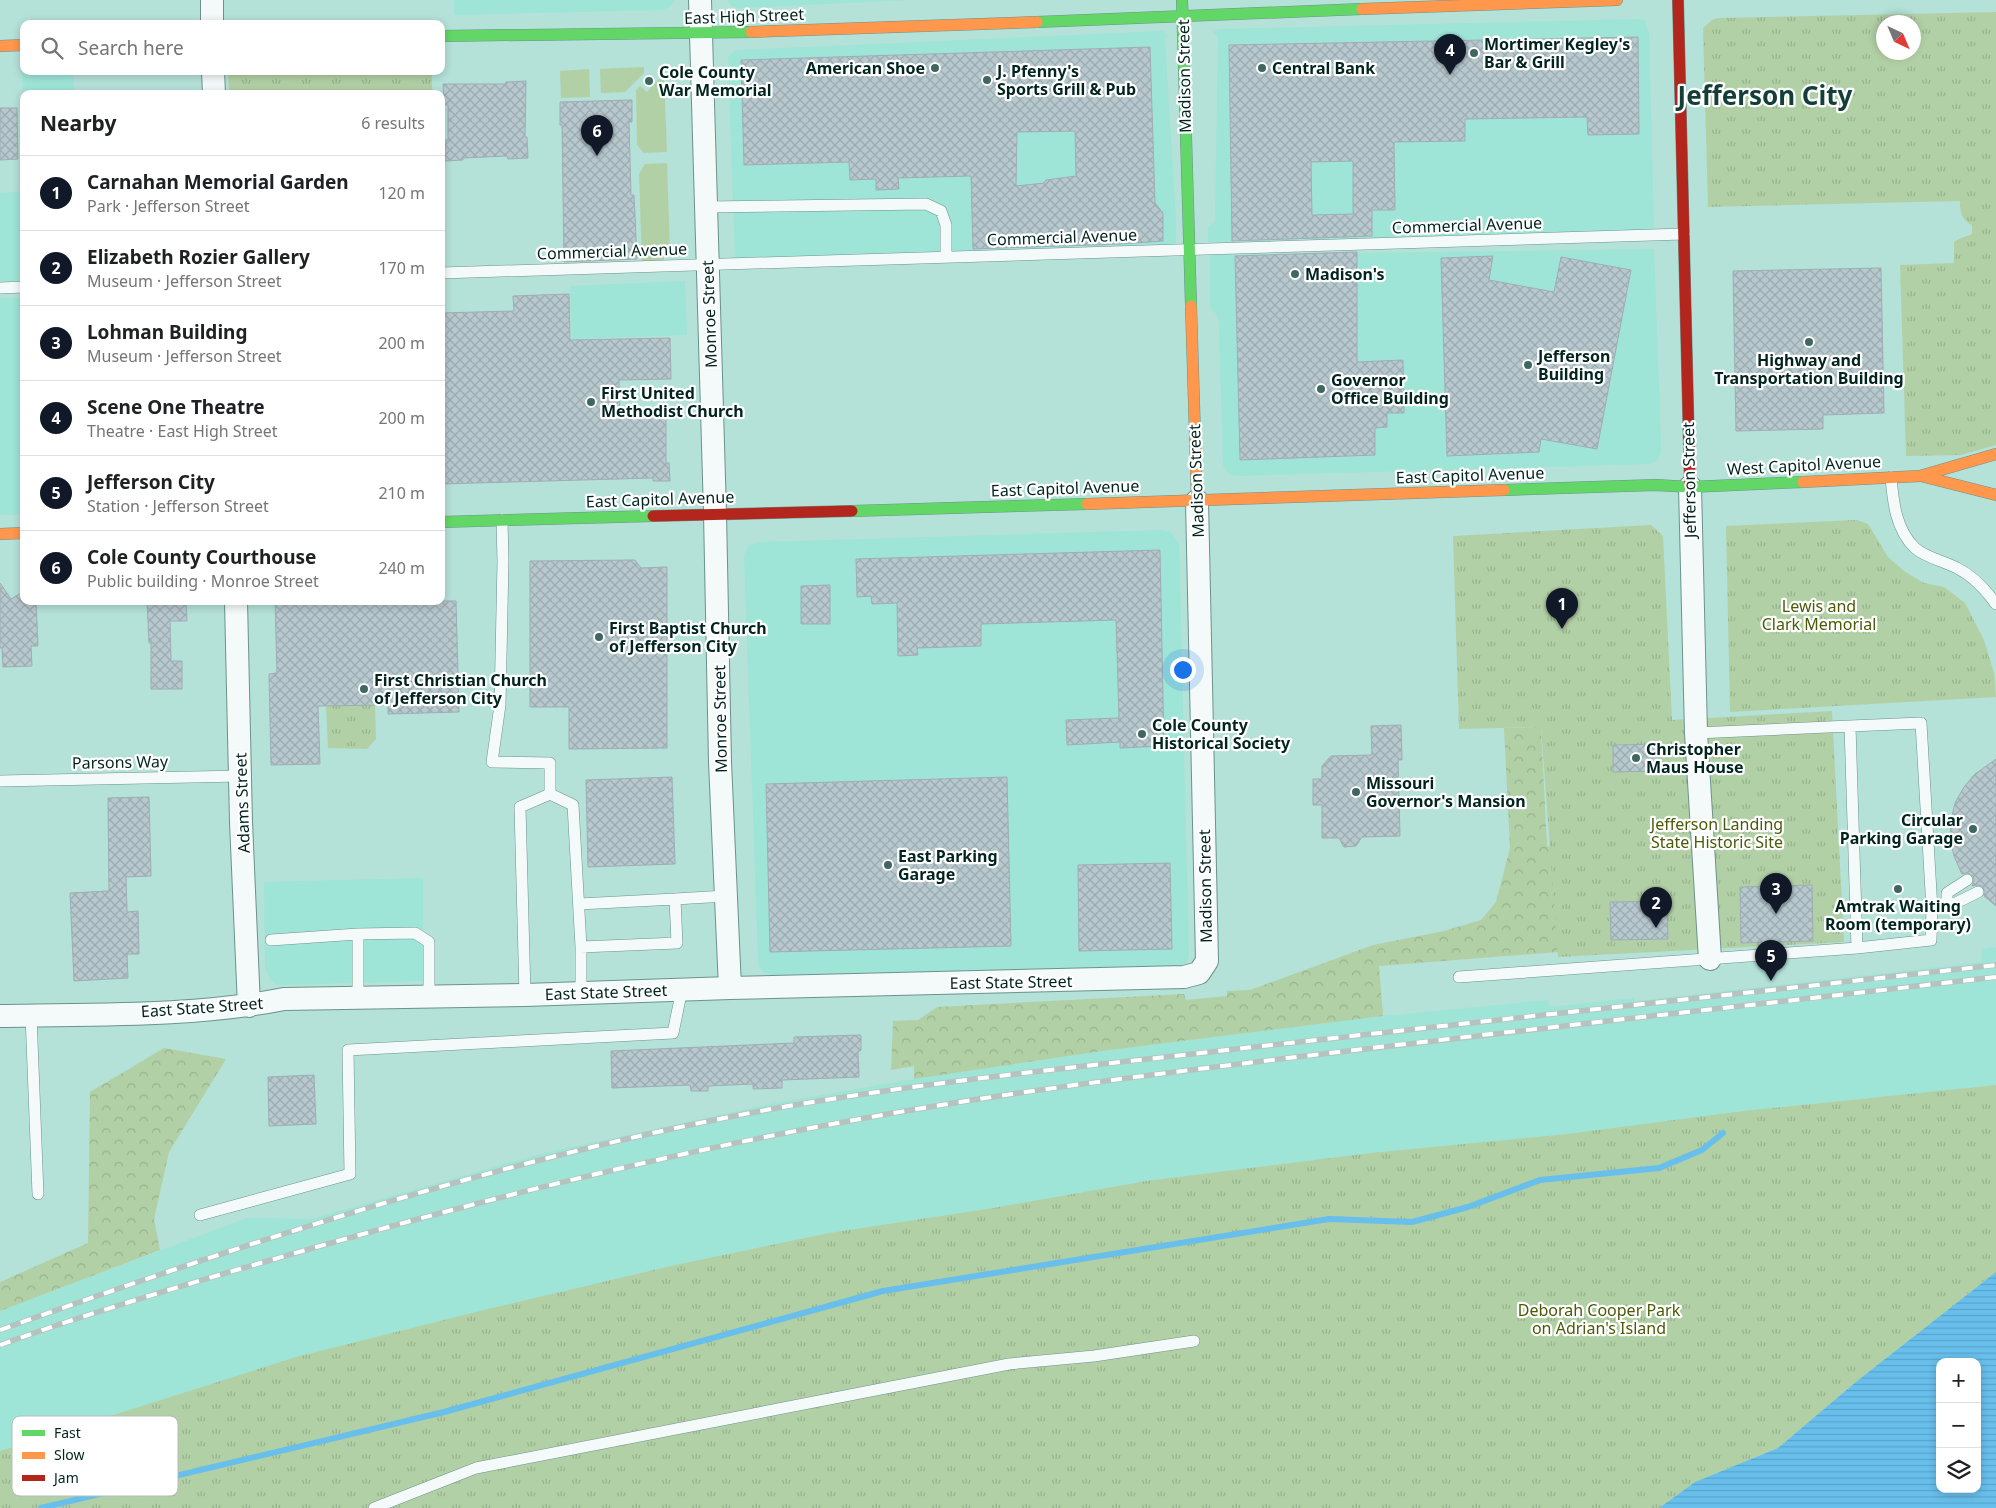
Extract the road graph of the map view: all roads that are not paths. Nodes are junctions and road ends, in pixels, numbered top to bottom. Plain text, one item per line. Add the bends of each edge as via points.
1 (212, 0) edge
2 (700, 0) edge
3 (1182, 0) edge
4 (1617, 0) edge
5 (1678, 0) edge
6 (1183, 16) junction
7 (212, 20) edge
8 (701, 34) junction
9 (445, 36) edge
10 (20, 45) edge
11 (0, 46) edge
12 (213, 75) edge
13 (214, 90) edge
14 (706, 207) junction
15 (1684, 234) junction
16 (1189, 250) junction
17 (946, 257) junction
18 (707, 264) junction
19 (445, 273) edge
20 (20, 287) edge
21 (0, 288) edge
22 (1996, 454) edge
23 (1920, 476) junction
24 (1891, 477) junction
25 (1690, 487) junction
26 (1996, 495) edge
27 (1197, 500) junction
28 (715, 513) junction
29 (502, 520) junction
30 (445, 522) edge
31 (20, 533) edge
32 (0, 534) edge
33 (1996, 604) edge
34 (236, 605) edge
35 (1850, 726) junction
36 (1696, 733) junction
37 (241, 776) junction
38 (0, 781) edge
39 (550, 794) junction
40 (1967, 880) dead end
41 (1978, 892) dead end
42 (726, 896) junction
43 (675, 899) junction
44 (1947, 902) junction
45 (579, 904) junction
46 (1932, 909) junction
47 (358, 934) junction
48 (272, 940) dead end
49 (581, 947) junction
50 (1857, 948) junction
51 (1710, 959) junction
52 (1207, 961) joint
53 (1459, 977) dead end
54 (730, 988) junction
55 (682, 989) junction
56 (581, 993) junction
57 (525, 995) junction
58 (429, 996) junction
59 (358, 998) junction
60 (250, 1006) junction
61 (31, 1015) junction
62 (0, 1016) edge
63 (38, 1194) dead end
64 (200, 1215) dead end
65 (1194, 1341) dead end
66 (374, 1508) edge

1 - 7 street
2 - 8 street, Monroe Street
3 - 6 street, Madison Street
4 - 6 street, East High Street
5 - 15 street, Jefferson Street
6 - 8 street, East High Street
6 - 16 street, Madison Street
8 - 9 street, East High Street
8 - 14 street, Monroe Street
10 - 11 street
12 - 13 street
14 - 17 lane via 926,204 941,210 946,224
14 - 18 street, Monroe Street
15 - 16 lane, Commercial Avenue
15 - 25 street, Jefferson Street
16 - 17 lane, Commercial Avenue
16 - 27 street, Madison Street
17 - 18 lane, Commercial Avenue
18 - 19 lane, Commercial Avenue
18 - 28 street, Monroe Street
20 - 21 lane
22 - 23 street, West Capitol Avenue
23 - 24 street, West Capitol Avenue
23 - 26 street, West Capitol Avenue
24 - 25 street, West Capitol Avenue
24 - 33 lane via 1898,522 1909,542 1917,550 1958,568 1987,592
25 - 27 street, East Capitol Avenue via 1656,485
25 - 36 street, Jefferson Street
27 - 28 street, East Capitol Avenue
27 - 52 street, Madison Street
28 - 29 street, East Capitol Avenue
28 - 42 street, Monroe Street
29 - 30 street, East Capitol Avenue
29 - 39 lane via 500,705 492,762 550,763
31 - 32 street
34 - 37 street, Adams Street
35 - 36 lane
35 - 46 lane via 1921,723
35 - 50 lane
36 - 51 street, Jefferson Street
37 - 38 lane, Parsons Way
37 - 60 street, Adams Street
39 - 45 lane via 573,806
39 - 57 lane via 520,807
40 - 44 lane via 1947,893
41 - 44 lane via 1954,904
42 - 43 lane
42 - 54 street, Monroe Street
43 - 45 lane
43 - 49 lane via 677,943
44 - 46 lane
45 - 49 lane
46 - 50 lane via 1931,940
47 - 48 lane
47 - 58 lane via 414,933 429,942
47 - 59 lane
49 - 56 lane
50 - 51 lane
51 - 53 lane
52 - 54 street, East State Street via 1199,973 1184,977
54 - 55 street, East State Street
55 - 56 street, East State Street
55 - 64 lane via 673,1033 348,1050 350,1174
56 - 57 street, East State Street
57 - 58 street, East State Street
58 - 59 street, East State Street
59 - 60 street, East State Street via 284,999
60 - 61 street, East State Street
61 - 62 street, East State Street
61 - 63 lane
65 - 66 lane via 1094,1356 1009,1364 476,1468

